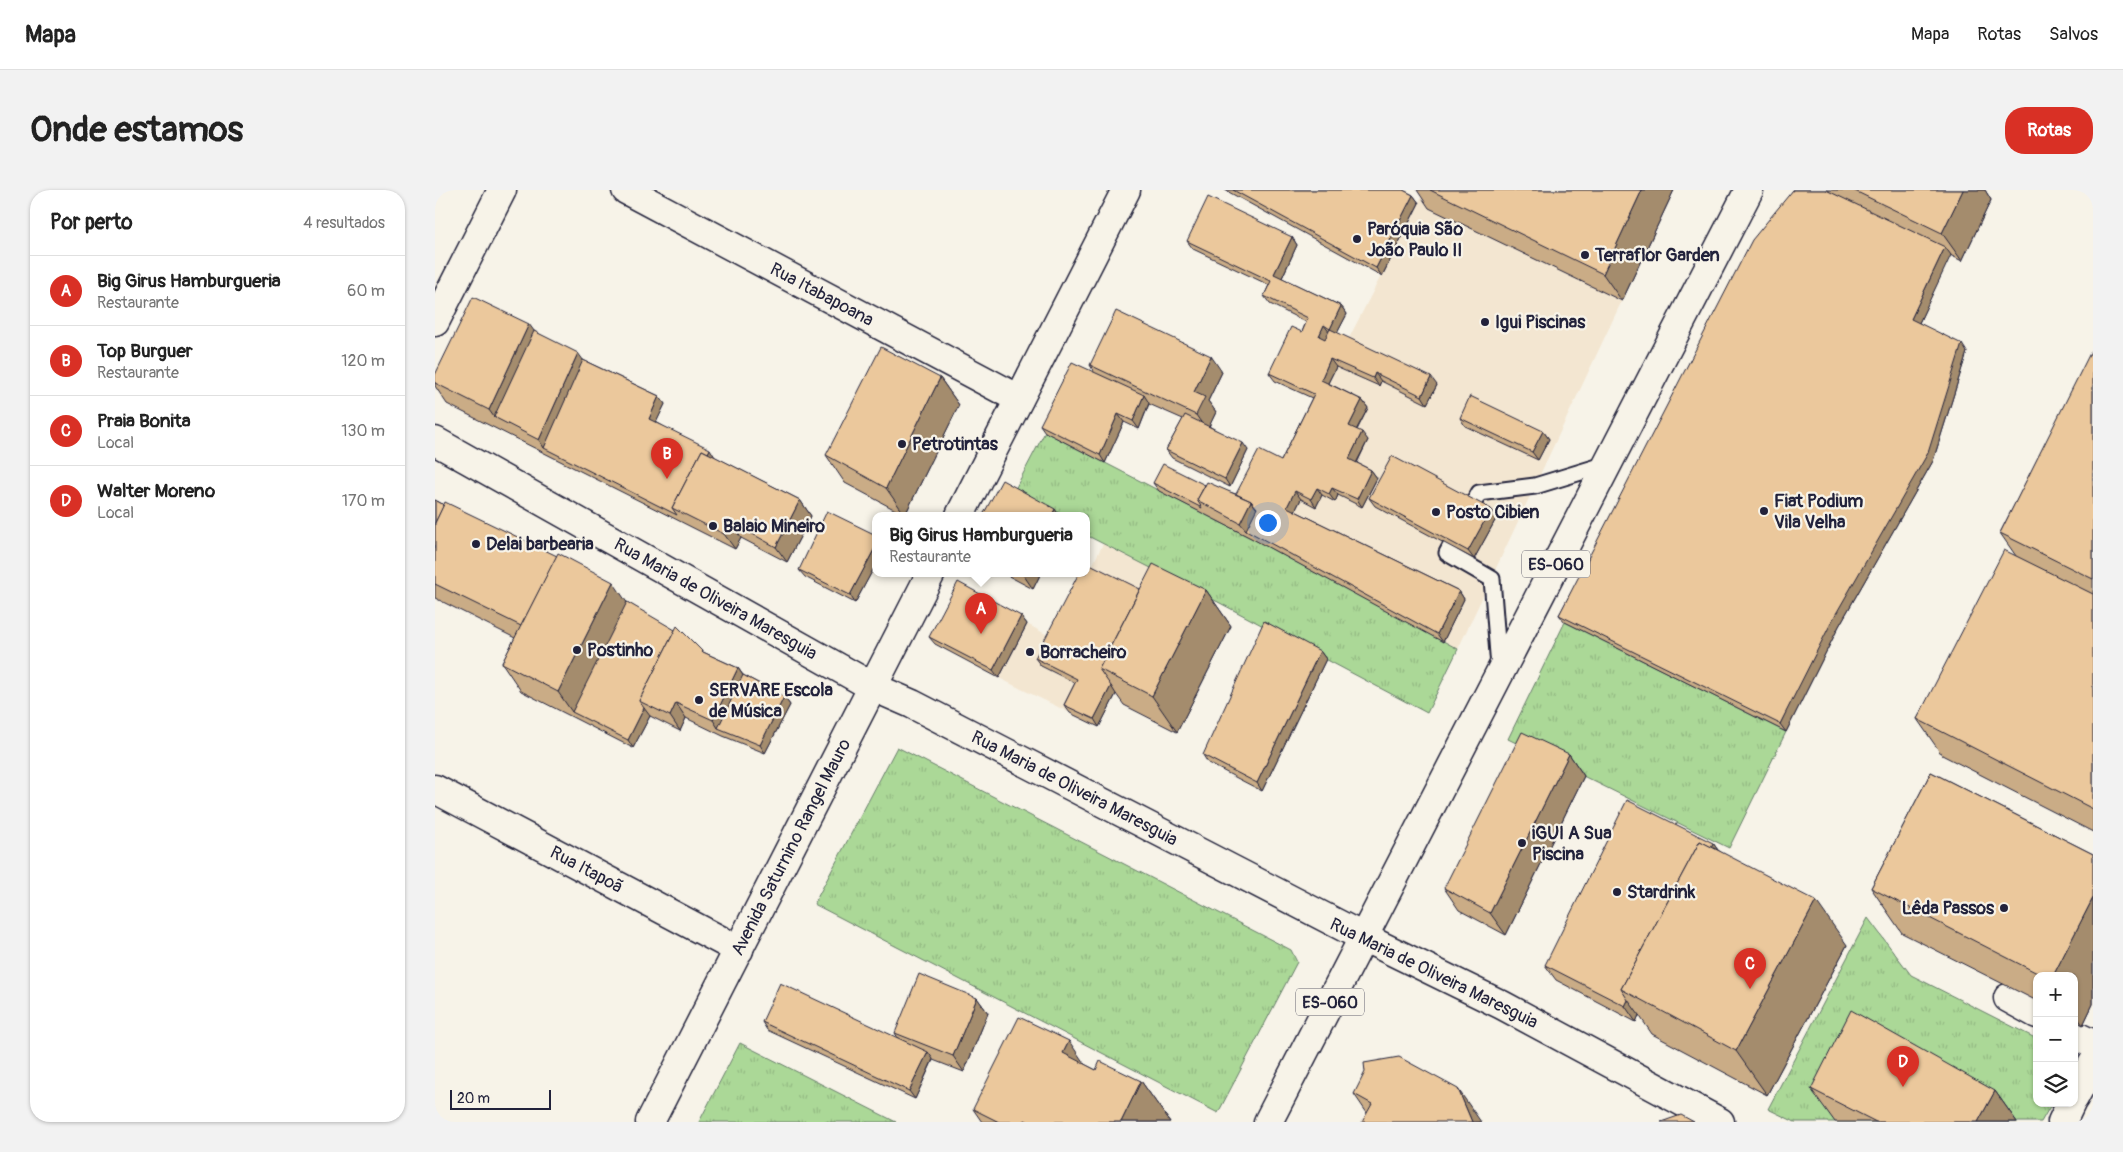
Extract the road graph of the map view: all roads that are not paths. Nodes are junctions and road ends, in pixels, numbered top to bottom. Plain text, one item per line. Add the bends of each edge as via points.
1 (502, 190) edge
2 (626, 190) edge
3 (1126, 190) edge
4 (1749, 190) edge
5 (435, 322) edge
6 (1019, 399) junction
7 (435, 442) edge
8 (1607, 464) junction
9 (962, 512) edge
10 (929, 577) edge
11 (1499, 672) junction
12 (873, 687) junction
13 (435, 790) edge
14 (1363, 937) junction
15 (739, 950) junction
16 (2008, 998) edge
17 (2033, 1012) edge
18 (2078, 1036) edge
19 (2093, 1044) edge
20 (2093, 1062) edge
21 (2078, 1090) edge
22 (2069, 1107) edge
23 (651, 1122) edge
24 (1268, 1122) edge
25 (1720, 1122) edge
26 (2061, 1122) edge

1 - 5 main road
2 - 6 main road, Rua Itabapoana
3 - 6 main road
4 - 8 main road, ES-060
6 - 9 main road
7 - 12 main road, Rua Maria de Oliveira Maresguia
8 - 11 main road, ES-060
8 - 11 lane via 1535,486 1479,493 1447,553 1492,579
10 - 12 main road, Avenida Saturnino Rangel Mauro
11 - 14 main road, ES-060
12 - 14 main road, Rua Maria de Oliveira Maresguia via 912,704
12 - 15 main road, Avenida Saturnino Rangel Mauro
13 - 15 main road, Rua Itapoã
14 - 24 main road, ES-060
14 - 25 main road, Rua Maria de Oliveira Maresguia via 1502,1006
15 - 23 main road, Avenida Saturnino Rangel Mauro
16 - 17 main road
18 - 19 main road
20 - 21 main road
22 - 26 main road

